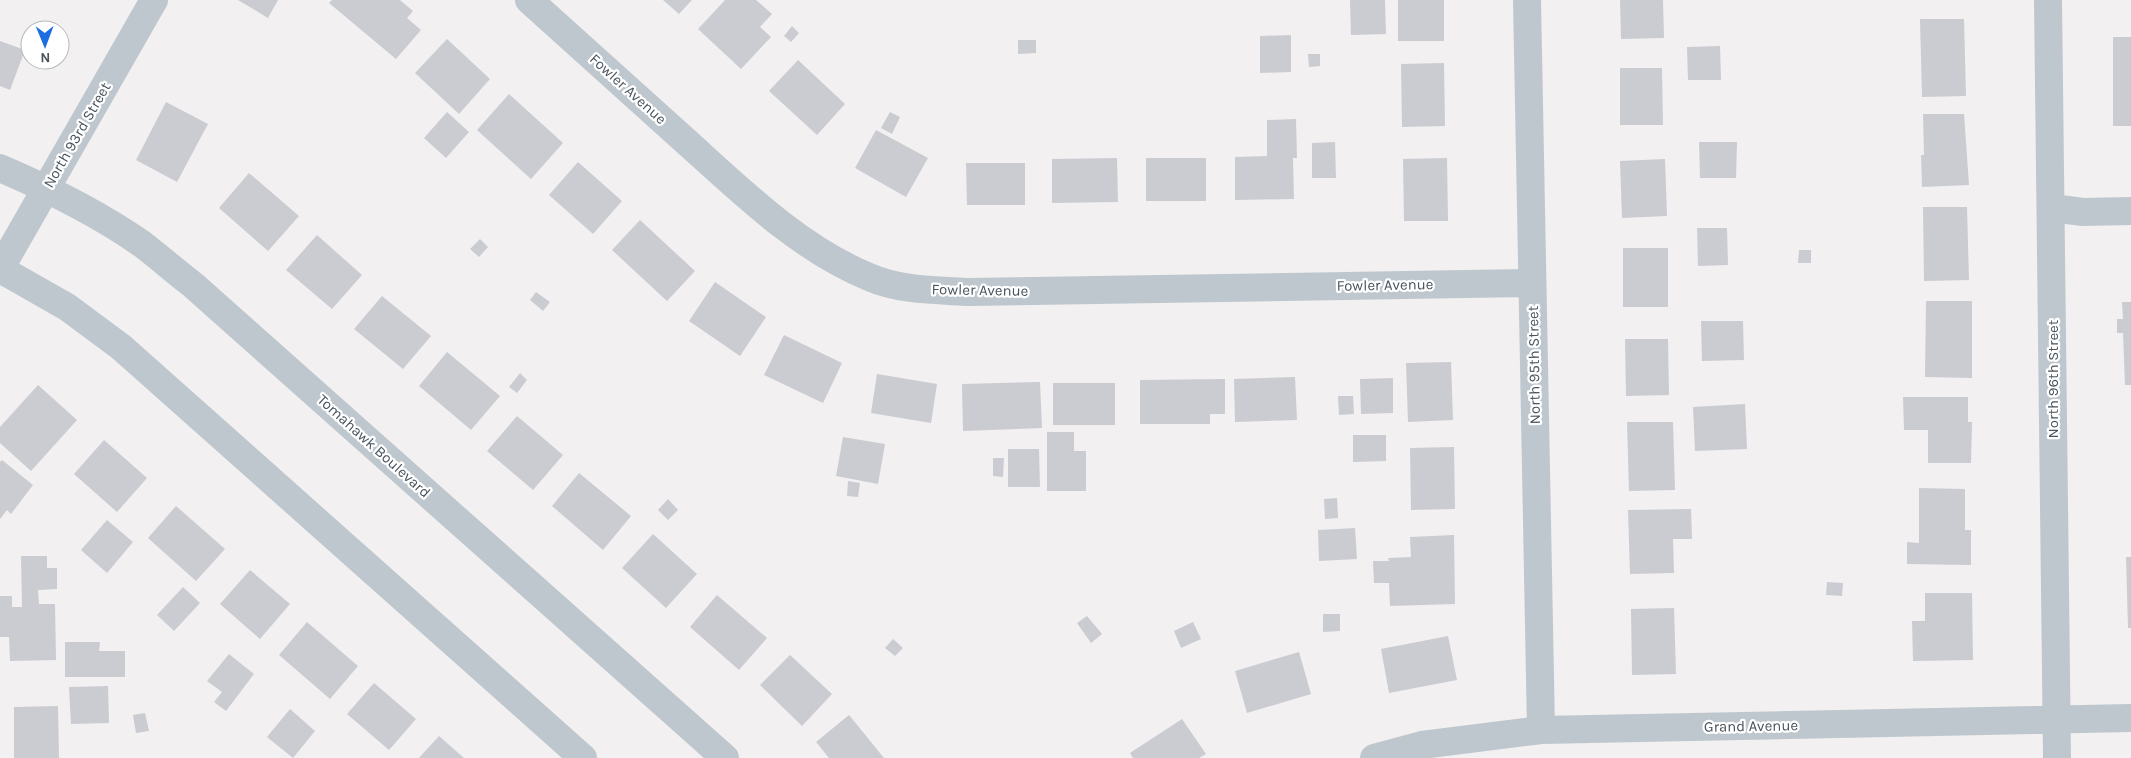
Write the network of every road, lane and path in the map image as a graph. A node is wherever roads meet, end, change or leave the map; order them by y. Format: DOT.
graph roads {
  1 [pos="154,0"];
  2 [pos="529,0"];
  3 [pos="1527,0"];
  4 [pos="2048,0"];
  5 [pos="0,168"];
  6 [pos="46,188"];
  7 [pos="2052,208"];
  8 [pos="2131,211"];
  9 [pos="0,269"];
  10 [pos="1532,282"];
  11 [pos="2131,718"];
  12 [pos="2056,720"];
  13 [pos="1541,730"];
  14 [pos="583,758"];
  15 [pos="725,758"];
  16 [pos="1374,758"];
  17 [pos="2057,758"];
  1 -- 6 [label="street, North 93rd Street"];
  2 -- 10 [label="street, Fowler Avenue"];
  3 -- 10 [label="street, North 95th Street"];
  4 -- 7 [label="street, North 96th Street"];
  5 -- 6 [label="street, Tomahawk Boulevard"];
  6 -- 9 [label="street, North 93rd Street"];
  6 -- 15 [label="street, Tomahawk Boulevard"];
  7 -- 8 [label="street"];
  7 -- 12 [label="street, North 96th Street"];
  9 -- 14 [label="street"];
  10 -- 13 [label="street, North 95th Street"];
  11 -- 12 [label="street, Grand Avenue"];
  12 -- 13 [label="street, Grand Avenue"];
  12 -- 17 [label="street, North 96th Street"];
  13 -- 16 [label="street, Grand Avenue"];
}
